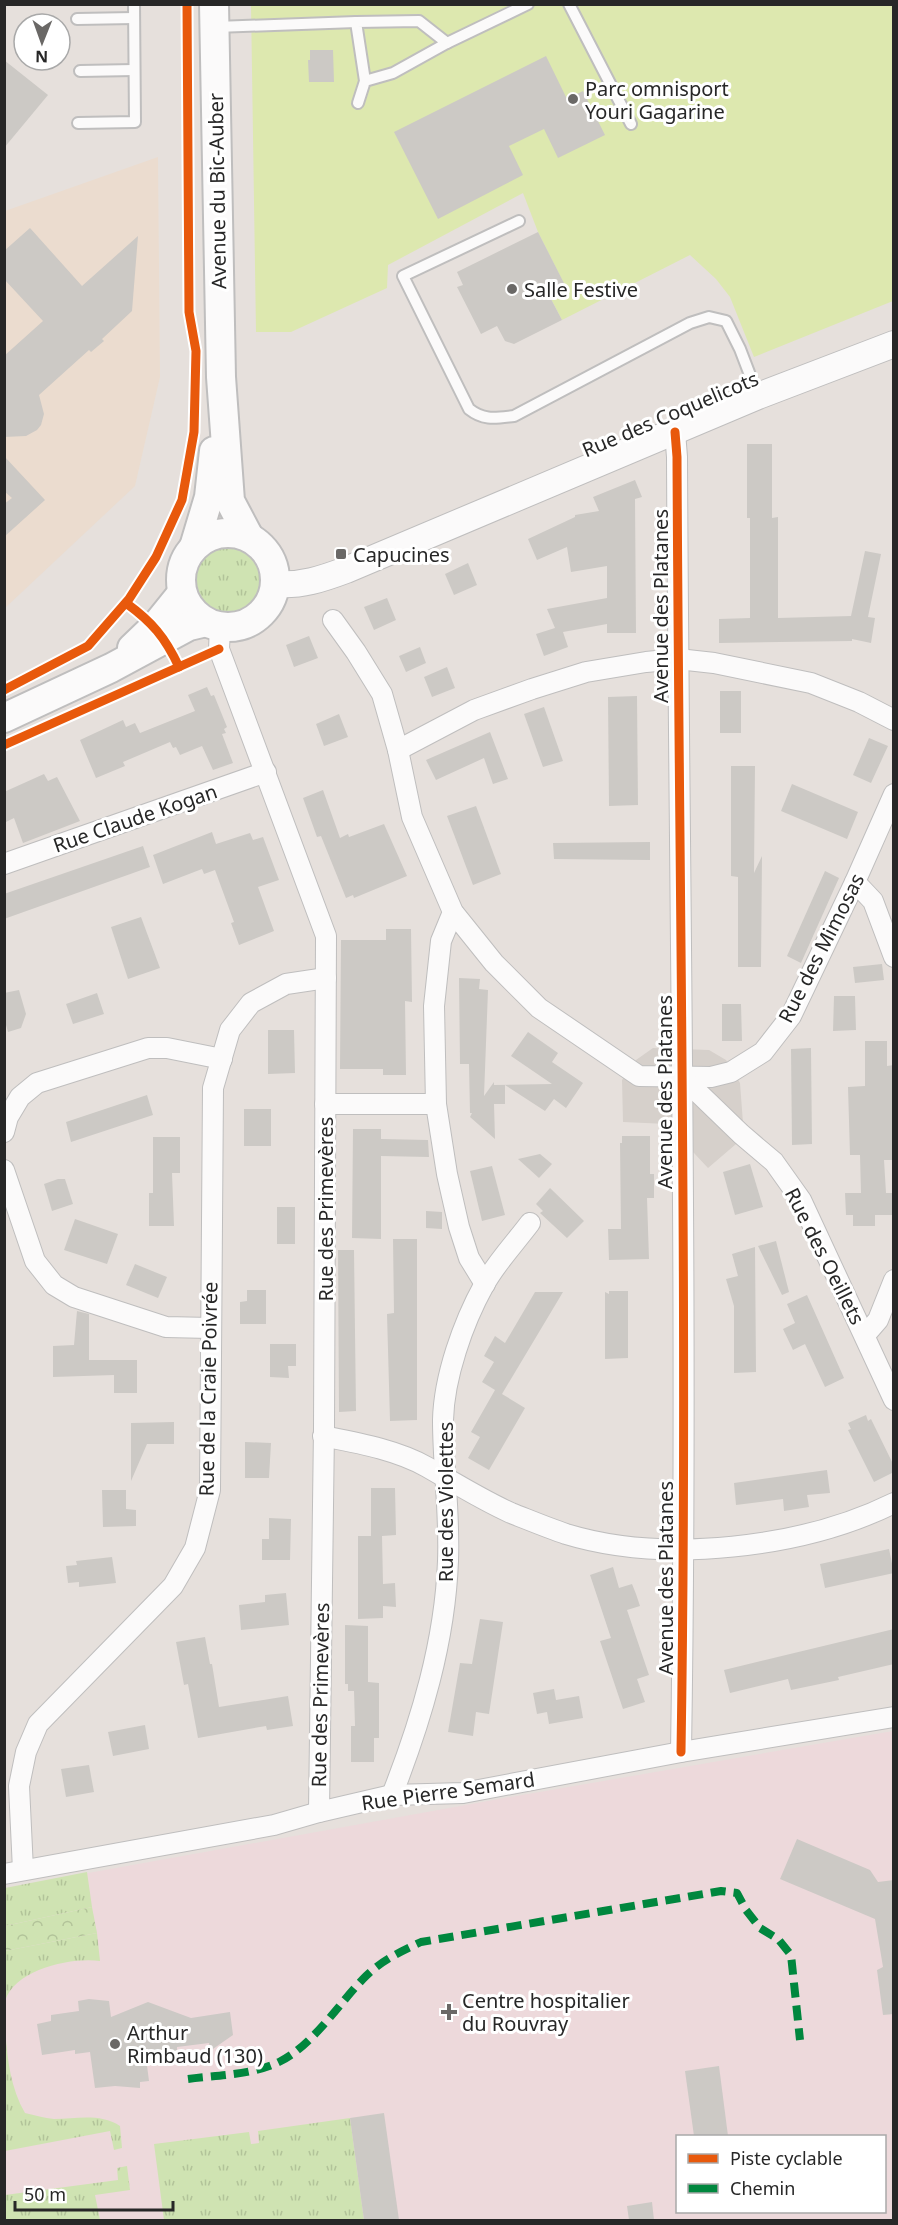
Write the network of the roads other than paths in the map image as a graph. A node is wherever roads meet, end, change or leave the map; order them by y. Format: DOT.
graph roads {
  1 [pos="134,4"];
  2 [pos="528,4"];
  3 [pos="569,4"];
  4 [pos="214,16"];
  5 [pos="134,18"];
  6 [pos="77,19"];
  7 [pos="356,22"];
  8 [pos="447,43"];
  9 [pos="134,70"];
  10 [pos="80,71"];
  11 [pos="365,81"];
  12 [pos="358,103"];
  13 [pos="78,123"];
  14 [pos="631,124"];
  15 [pos="519,221"];
  16 [pos="894,344"];
  17 [pos="221,377"];
  18 [pos="758,396"];
  19 [pos="675,432"];
  20 [pos="249,537"];
  21 [pos="194,547"];
  22 [pos="276,584"];
  23 [pos="182,593"];
  24 [pos="333,620"];
  25 [pos="213,624"];
  26 [pos="678,659"];
  27 [pos="111,668"];
  28 [pos="4,718"];
  29 [pos="894,720"];
  30 [pos="398,750"];
  31 [pos="266,772"];
  32 [pos="894,794"];
  33 [pos="4,864"];
  34 [pos="855,882"];
  35 [pos="453,912"];
  36 [pos="894,957"];
  37 [pos="326,978"];
  38 [pos="222,1059"];
  39 [pos="682,1078"];
  40 [pos="325,1104"];
  41 [pos="436,1104"];
  42 [pos="4,1132"];
  43 [pos="4,1170"];
  44 [pos="530,1223"];
  45 [pos="894,1280"];
  46 [pos="485,1284"];
  47 [pos="210,1328"];
  48 [pos="865,1335"];
  49 [pos="894,1400"];
  50 [pos="324,1437"];
  51 [pos="446,1479"];
  52 [pos="894,1503"];
  53 [pos="684,1549"];
  54 [pos="894,1717"];
  55 [pos="681,1752"];
  56 [pos="392,1795"];
  57 [pos="319,1812"];
  58 [pos="14,1872"];
  1 -- 5 [label="lane"];
  2 -- 8 [label="lane"];
  3 -- 14 [label="lane"];
  4 -- 7 [label="lane"];
  4 -- 17 [label="main road, Avenue du Bic-Auber"];
  5 -- 6 [label="lane"];
  5 -- 9 [label="lane"];
  7 -- 8 [label="lane"];
  7 -- 11 [label="lane"];
  8 -- 11 [label="lane"];
  9 -- 10 [label="lane"];
  9 -- 13 [label="lane"];
  11 -- 12 [label="lane"];
  15 -- 18 [label="lane"];
  16 -- 18 [label="street, Rue des Coquelicots"];
  17 -- 20 [label="main road, Avenue du Bic-Auber"];
  17 -- 21 [label="main road, Avenue du Bic-Auber"];
  18 -- 19 [label="street, Rue des Coquelicots"];
  19 -- 22 [label="street, Rue des Coquelicots"];
  19 -- 26 [label="street, Avenue des Platanes"];
  20 -- 21 [label="main road"];
  20 -- 22 [label="main road"];
  21 -- 23 [label="main road"];
  22 -- 25 [label="main road"];
  23 -- 25 [label="main road"];
  23 -- 27 [label="main road"];
  24 -- 30 [label="street, Rue des Mimosas"];
  25 -- 27 [label="main road"];
  25 -- 31 [label="street, Rue des Primevères"];
  26 -- 29 [label="street"];
  26 -- 30 [label="street"];
  26 -- 39 [label="street, Avenue des Platanes"];
  27 -- 28 [label="main road"];
  30 -- 35 [label="street, Rue des Mimosas"];
  31 -- 33 [label="street, Rue Claude Kogan"];
  31 -- 37 [label="street, Rue des Primevères"];
  32 -- 34 [label="street, Rue des Mimosas"];
  34 -- 36 [label="street"];
  34 -- 39 [label="street, Rue des Mimosas"];
  35 -- 39 [label="street, Rue des Mimosas"];
  35 -- 41 [label="street"];
  37 -- 38 [label="street, Rue de la Craie Poivrée"];
  37 -- 40 [label="street, Rue des Primevères"];
  38 -- 42 [label="street"];
  38 -- 47 [label="street, Rue de la Craie Poivrée"];
  39 -- 48 [label="street, Rue des Oeillets"];
  39 -- 53 [label="street, Avenue des Platanes"];
  40 -- 41 [label="street"];
  40 -- 50 [label="street, Rue des Primevères"];
  41 -- 46 [label="street"];
  43 -- 47 [label="street"];
  44 -- 46 [label="street, Rue des Violettes"];
  45 -- 48 [label="street"];
  46 -- 51 [label="street, Rue des Violettes"];
  47 -- 58 [label="street, Rue de la Craie Poivrée"];
  48 -- 49 [label="street, Rue des Oeillets"];
  50 -- 51 [label="street"];
  50 -- 57 [label="street, Rue des Primevères"];
  51 -- 53 [label="street"];
  51 -- 56 [label="street, Rue des Violettes"];
  52 -- 53 [label="street"];
  53 -- 55 [label="street, Avenue des Platanes"];
  54 -- 55 [label="street, Rue Pierre Semard"];
  55 -- 56 [label="street, Rue Pierre Semard"];
  56 -- 57 [label="street, Rue Pierre Semard"];
  57 -- 58 [label="street, Rue Pierre Semard"];
}
